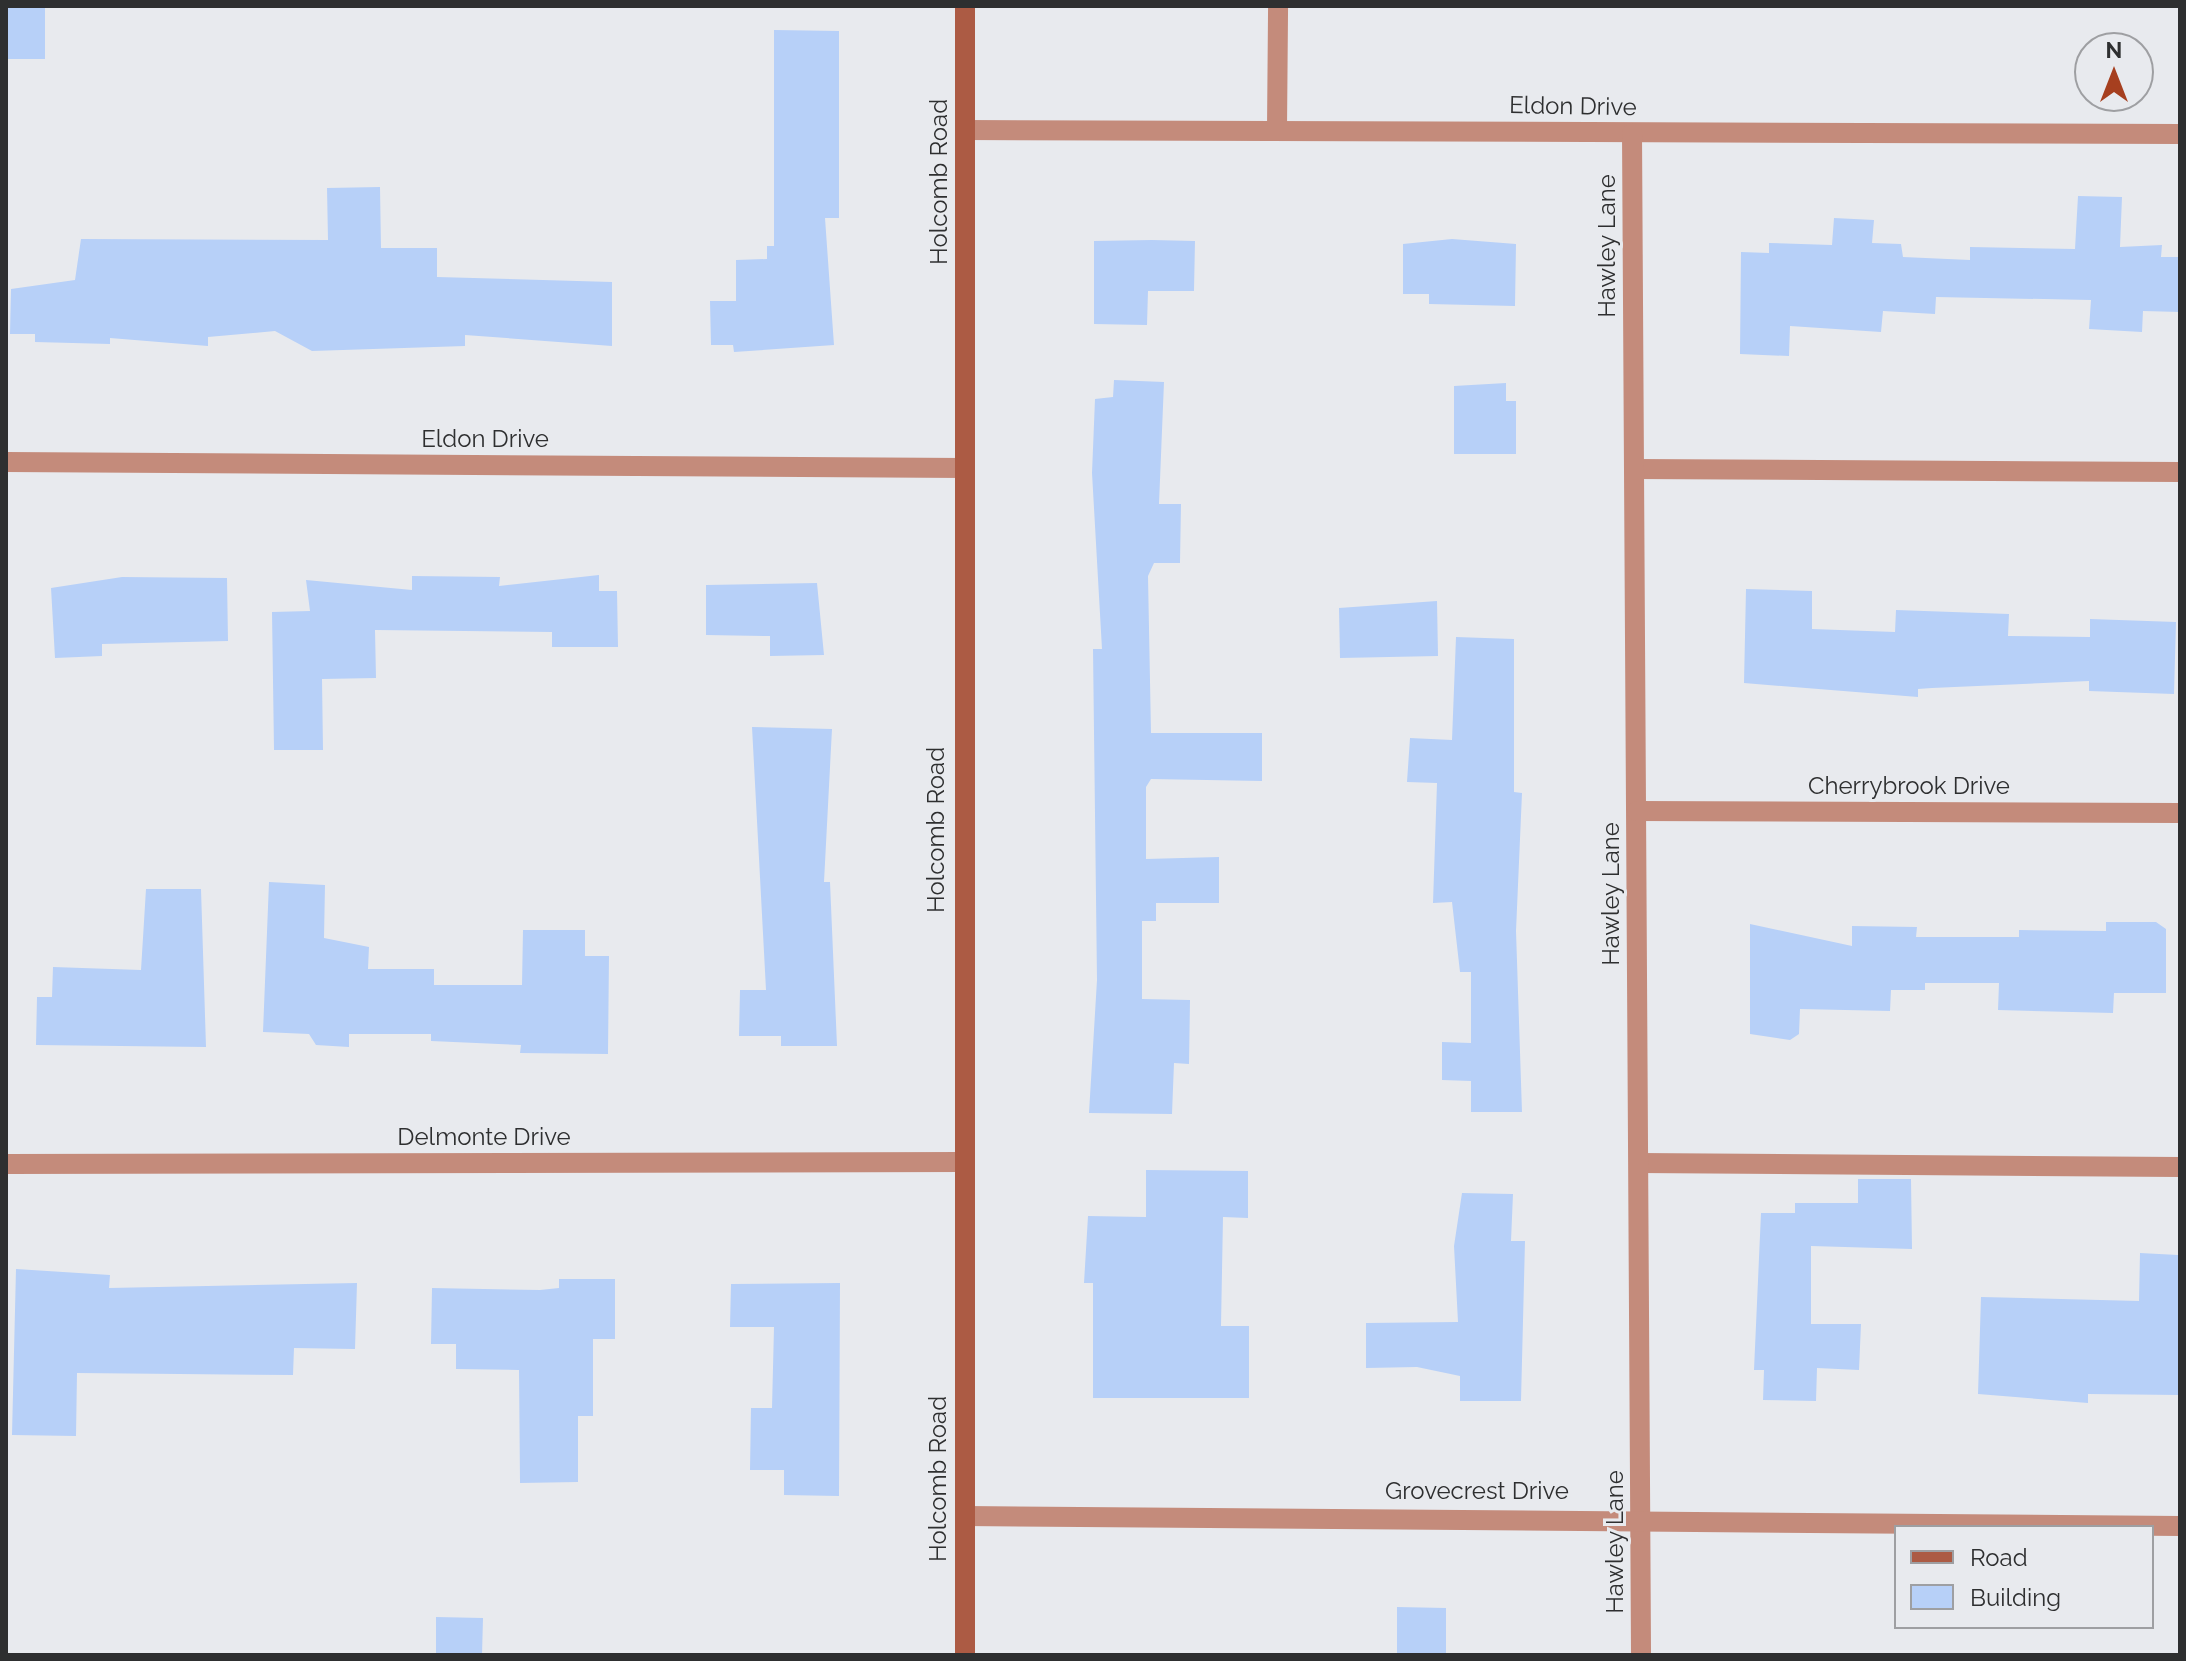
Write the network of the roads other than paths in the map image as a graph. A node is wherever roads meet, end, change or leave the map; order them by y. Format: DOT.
graph roads {
  1 [pos="965,6"];
  2 [pos="1278,6"];
  3 [pos="1277,129"];
  4 [pos="965,130"];
  5 [pos="1632,133"];
  6 [pos="2180,134"];
  7 [pos="6,462"];
  8 [pos="964,468"];
  9 [pos="1635,469"];
  10 [pos="2180,472"];
  11 [pos="1637,811"];
  12 [pos="2180,813"];
  13 [pos="962,1162"];
  14 [pos="1639,1163"];
  15 [pos="6,1164"];
  16 [pos="2180,1167"];
  17 [pos="965,1516"];
  18 [pos="1641,1517"];
  19 [pos="2120,1525"];
  20 [pos="2154,1526"];
  21 [pos="2180,1526"];
  22 [pos="965,1655"];
  23 [pos="1641,1655"];
  1 -- 4 [label="street, Holcomb Road"];
  2 -- 3 [label="street"];
  3 -- 4 [label="street, Eldon Drive"];
  3 -- 5 [label="street, Eldon Drive"];
  4 -- 8 [label="street, Holcomb Road"];
  5 -- 6 [label="street, Eldon Drive"];
  5 -- 9 [label="street, Hawley Lane"];
  7 -- 8 [label="street, Eldon Drive"];
  8 -- 13 [label="street, Holcomb Road"];
  9 -- 10 [label="street"];
  9 -- 11 [label="street, Hawley Lane"];
  11 -- 12 [label="street, Cherrybrook Drive"];
  11 -- 14 [label="street, Hawley Lane"];
  13 -- 15 [label="street, Delmonte Drive"];
  13 -- 17 [label="street, Holcomb Road"];
  14 -- 16 [label="street"];
  14 -- 18 [label="street, Hawley Lane"];
  17 -- 18 [label="street, Grovecrest Drive"];
  17 -- 22 [label="street, Holcomb Road"];
  18 -- 19 [label="street, Grovecrest Drive"];
  18 -- 23 [label="street, Hawley Lane"];
  20 -- 21 [label="street, Grovecrest Drive"];
}
